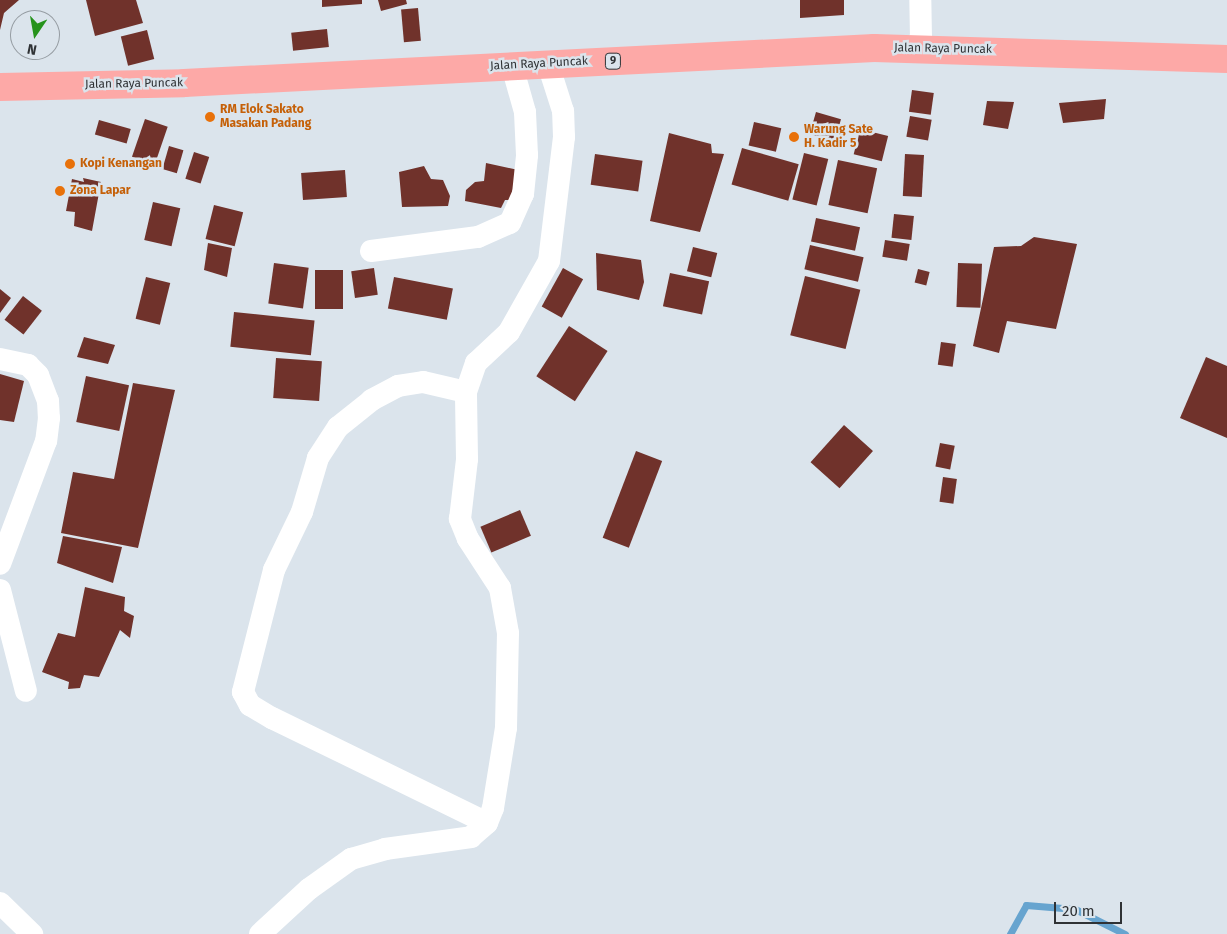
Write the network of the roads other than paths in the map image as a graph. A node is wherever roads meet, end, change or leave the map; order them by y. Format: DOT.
graph roads {
  1 [pos="920,0"];
  2 [pos="912,48"];
  3 [pos="1227,59"];
  4 [pos="548,64"];
  5 [pos="512,66"];
  6 [pos="0,87"];
  7 [pos="372,252"];
  8 [pos="0,359"];
  9 [pos="466,392"];
  10 [pos="0,564"];
  11 [pos="0,590"];
  12 [pos="26,691"];
  13 [pos="487,823"];
  14 [pos="0,903"];
  15 [pos="32,934"];
  16 [pos="260,934"];
  1 -- 2 [label="street"];
  2 -- 3 [label="highway, Jalan Raya Puncak / 9"];
  2 -- 4 [label="highway, Jalan Raya Puncak / 9"];
  4 -- 5 [label="highway, Jalan Raya Puncak / 9"];
  4 -- 9 [label="street"];
  5 -- 6 [label="highway, Jalan Raya Puncak / 9"];
  5 -- 7 [label="street"];
  8 -- 10 [label="street"];
  9 -- 13 [label="street"];
  9 -- 13 [label="street"];
  11 -- 12 [label="street"];
  13 -- 16 [label="street"];
  14 -- 15 [label="street"];
}
